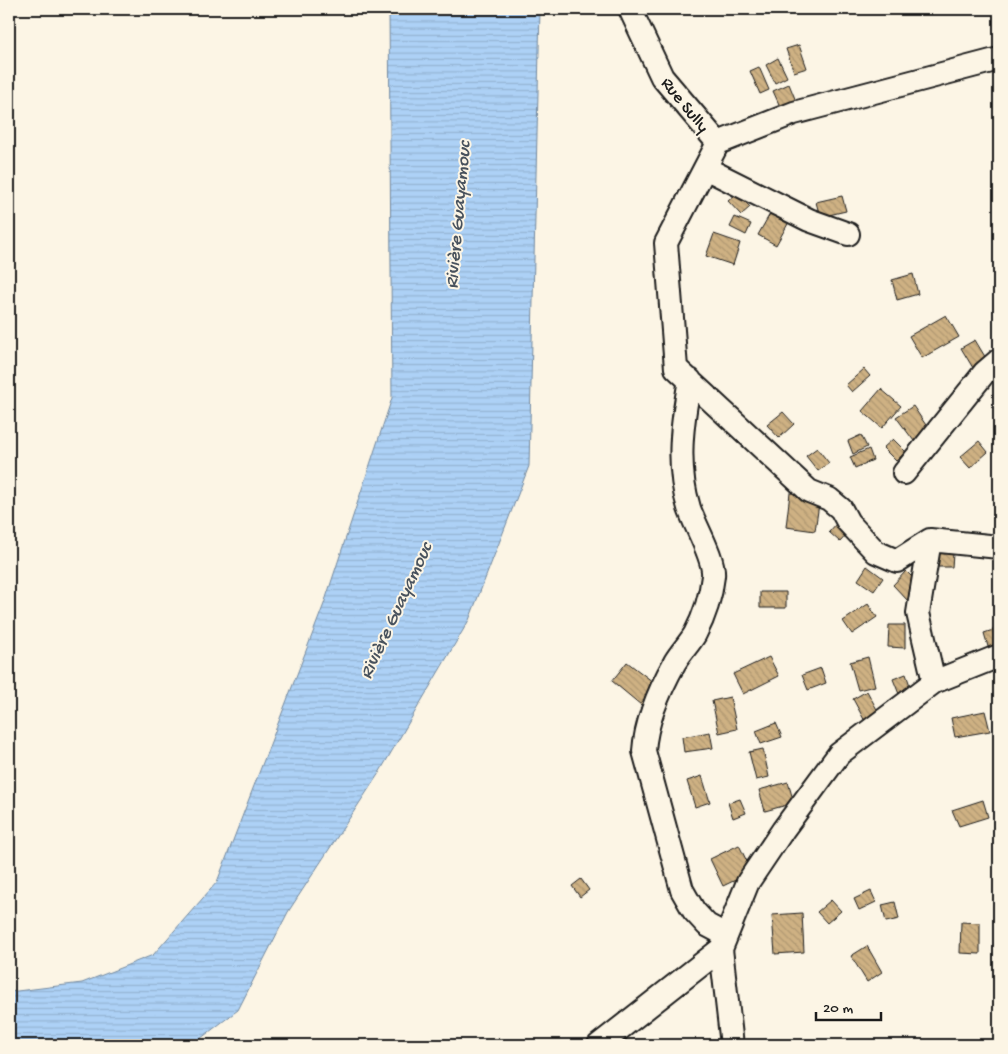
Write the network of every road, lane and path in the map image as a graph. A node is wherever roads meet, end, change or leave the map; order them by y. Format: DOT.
graph roads {
  1 [pos="630,9"];
  2 [pos="999,59"];
  3 [pos="718,143"];
  4 [pos="705,168"];
  5 [pos="848,234"];
  6 [pos="999,360"];
  7 [pos="690,380"];
  8 [pos="904,473"];
  9 [pos="930,540"];
  10 [pos="999,547"];
  11 [pos="999,656"];
  12 [pos="934,682"];
  13 [pos="723,942"];
  14 [pos="599,1045"];
  15 [pos="732,1045"];
  1 -- 3 [label="street, Rue Sully"];
  2 -- 3 [label="street"];
  3 -- 4 [label="street"];
  4 -- 5 [label="street"];
  4 -- 7 [label="street"];
  6 -- 8 [label="street"];
  7 -- 9 [label="street"];
  7 -- 13 [label="street"];
  9 -- 10 [label="street"];
  9 -- 12 [label="street"];
  11 -- 12 [label="street"];
  12 -- 13 [label="street"];
  13 -- 14 [label="street"];
  13 -- 15 [label="street"];
}
